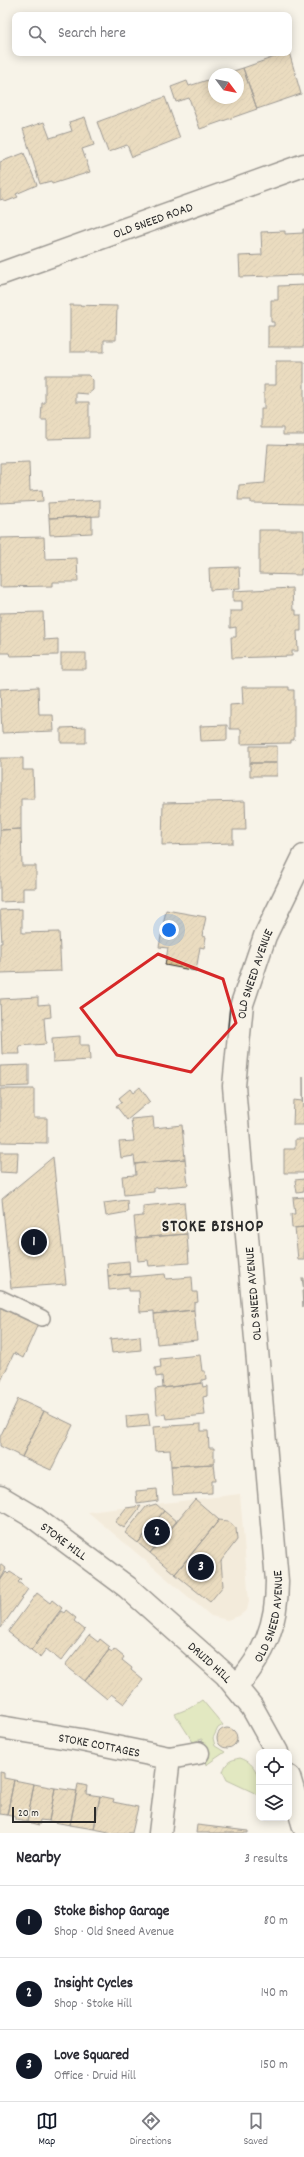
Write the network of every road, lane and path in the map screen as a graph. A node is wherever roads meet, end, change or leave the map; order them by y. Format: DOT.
graph roads {
  1 [pos="304,165"];
  2 [pos="0,274"];
  3 [pos="304,856"];
  4 [pos="0,1298"];
  5 [pos="42,1318"];
  6 [pos="0,1497"];
  7 [pos="127,1586"];
  8 [pos="236,1687"];
  9 [pos="0,1727"];
  10 [pos="275,1749"];
  11 [pos="198,1753"];
  12 [pos="169,1758"];
  13 [pos="291,1785"];
  14 [pos="304,1827"];
  15 [pos="160,1833"];
  1 -- 2 [label="street, OLD SNEED ROAD"];
  3 -- 8 [label="street, OLD SNEED AVENUE"];
  4 -- 5 [label="lane"];
  6 -- 7 [label="street, STOKE HILL"];
  7 -- 8 [label="street, DRUID HILL"];
  8 -- 10 [label="street, DRUID HILL"];
  9 -- 12 [label="street, STOKE COTTAGES"];
  11 -- 12 [label="street, STOKE COTTAGES"];
  12 -- 15 [label="street"];
  13 -- 14 [label="street"];
}
